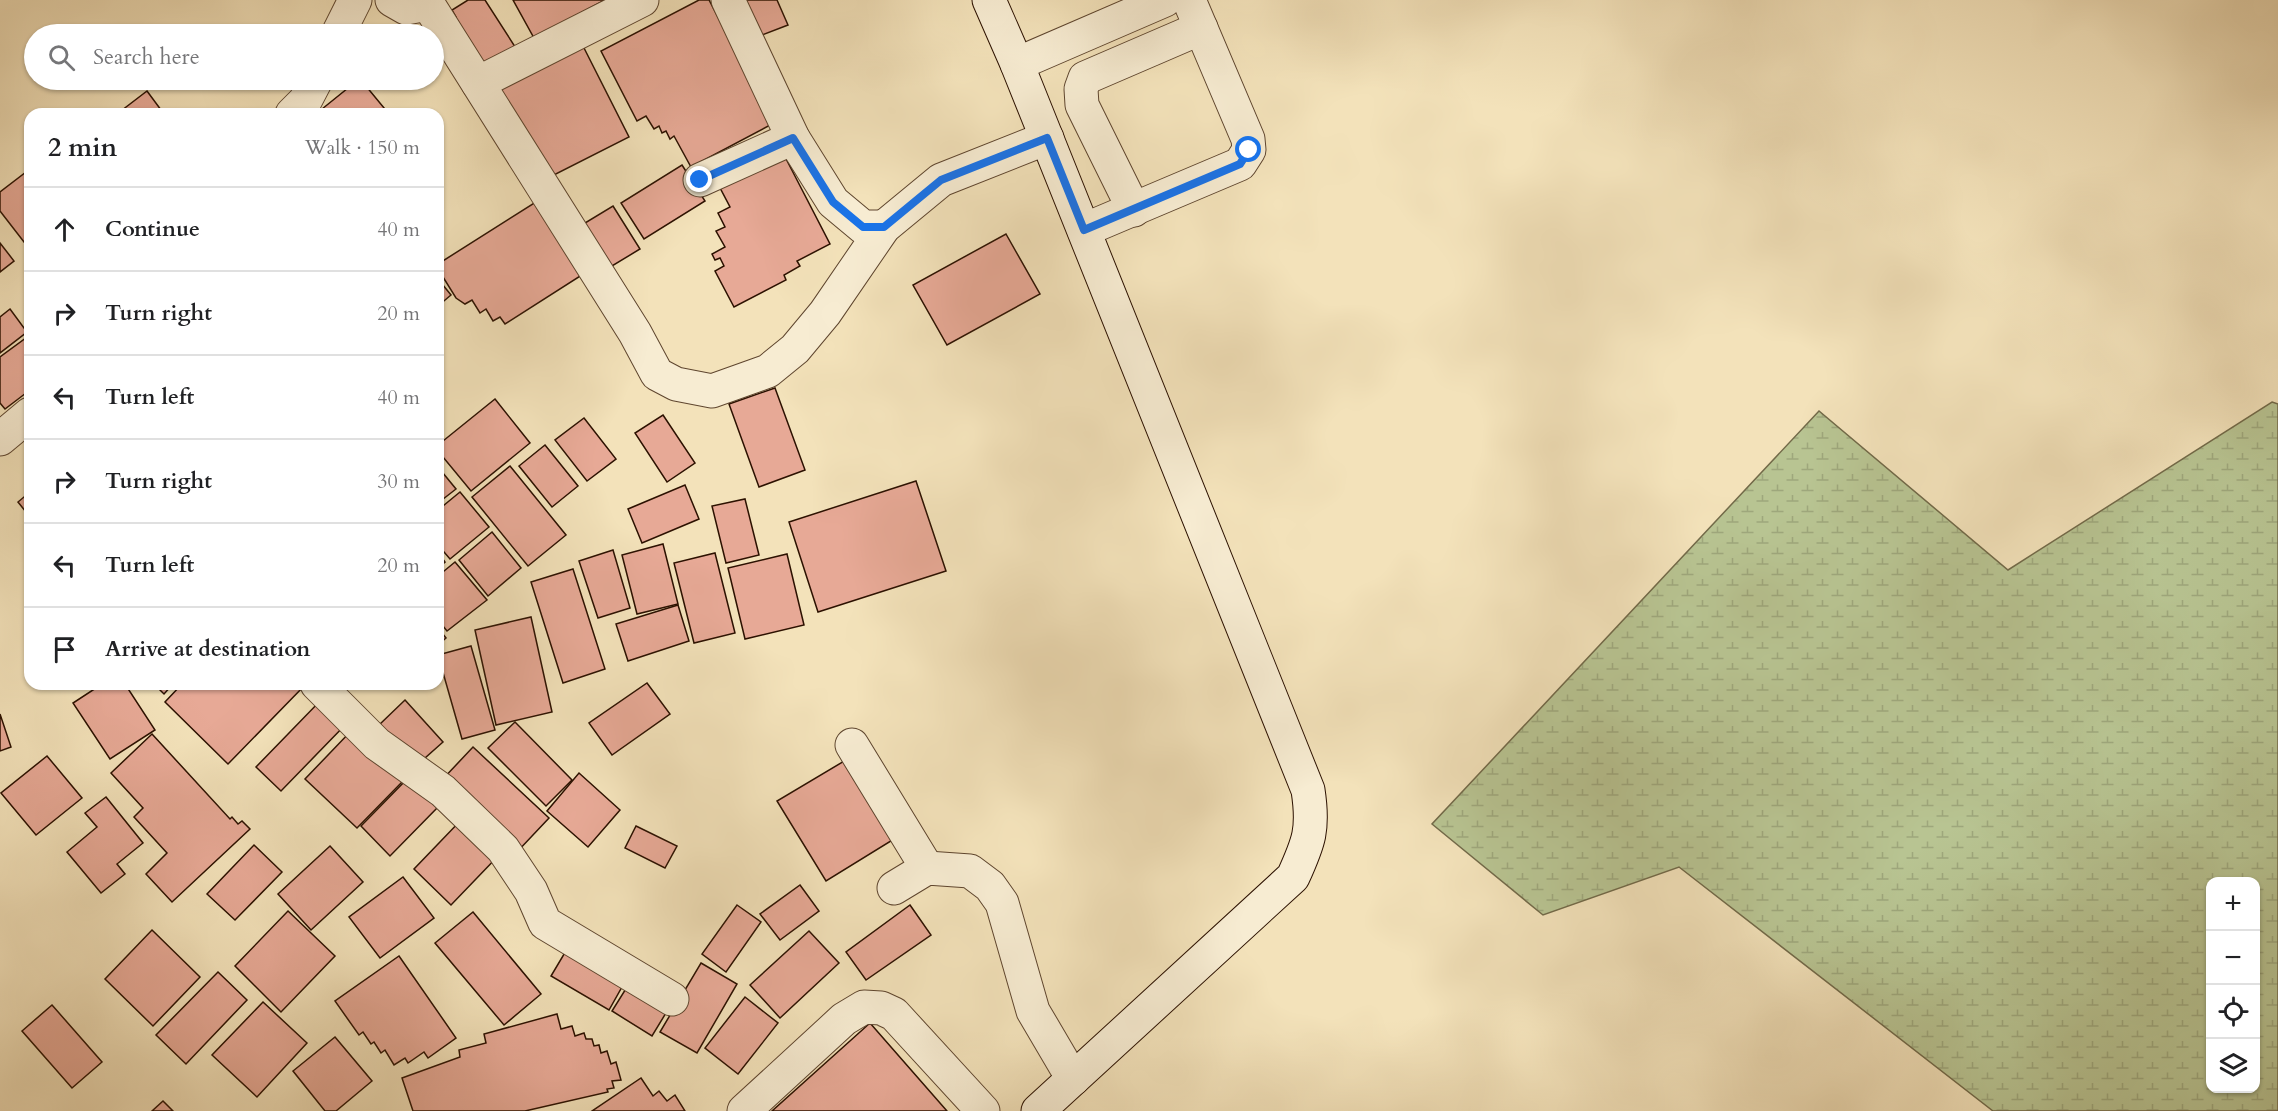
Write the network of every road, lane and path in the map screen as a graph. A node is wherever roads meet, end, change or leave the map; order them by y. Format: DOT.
graph roads {
  1 [pos="355,0"];
  2 [pos="392,0"];
  3 [pos="642,0"];
  4 [pos="728,0"];
  5 [pos="989,0"];
  6 [pos="1165,0"];
  7 [pos="1195,14"];
  8 [pos="343,24"];
  9 [pos="441,24"];
  10 [pos="444,29"];
  11 [pos="1017,64"];
  12 [pos="478,83"];
  13 [pos="311,90"];
  14 [pos="298,108"];
  15 [pos="793,138"];
  16 [pos="1047,138"];
  17 [pos="700,180"];
  18 [pos="1134,210"];
  19 [pos="884,227"];
  20 [pos="1084,230"];
  21 [pos="24,419"];
  22 [pos="0,439"];
  23 [pos="323,690"];
  24 [pos="852,745"];
  25 [pos="927,868"];
  26 [pos="894,888"];
  27 [pos="672,999"];
  28 [pos="1073,1079"];
  29 [pos="744,1111"];
  30 [pos="983,1111"];
  31 [pos="1038,1111"];
  1 -- 8 [label="street"];
  2 -- 9 [label="street"];
  3 -- 12 [label="street"];
  4 -- 15 [label="street"];
  5 -- 11 [label="street"];
  6 -- 11 [label="street"];
  7 -- 18 [label="street"];
  7 -- 18 [label="street"];
  10 -- 12 [label="street"];
  11 -- 16 [label="street"];
  12 -- 19 [label="street"];
  13 -- 14 [label="street"];
  15 -- 17 [label="street"];
  15 -- 19 [label="street"];
  16 -- 19 [label="street"];
  16 -- 20 [label="street"];
  18 -- 20 [label="street"];
  20 -- 28 [label="street"];
  21 -- 22 [label="street"];
  23 -- 27 [label="street"];
  24 -- 25 [label="street"];
  25 -- 26 [label="street"];
  25 -- 28 [label="street"];
  28 -- 31 [label="street"];
  29 -- 30 [label="street"];
}
